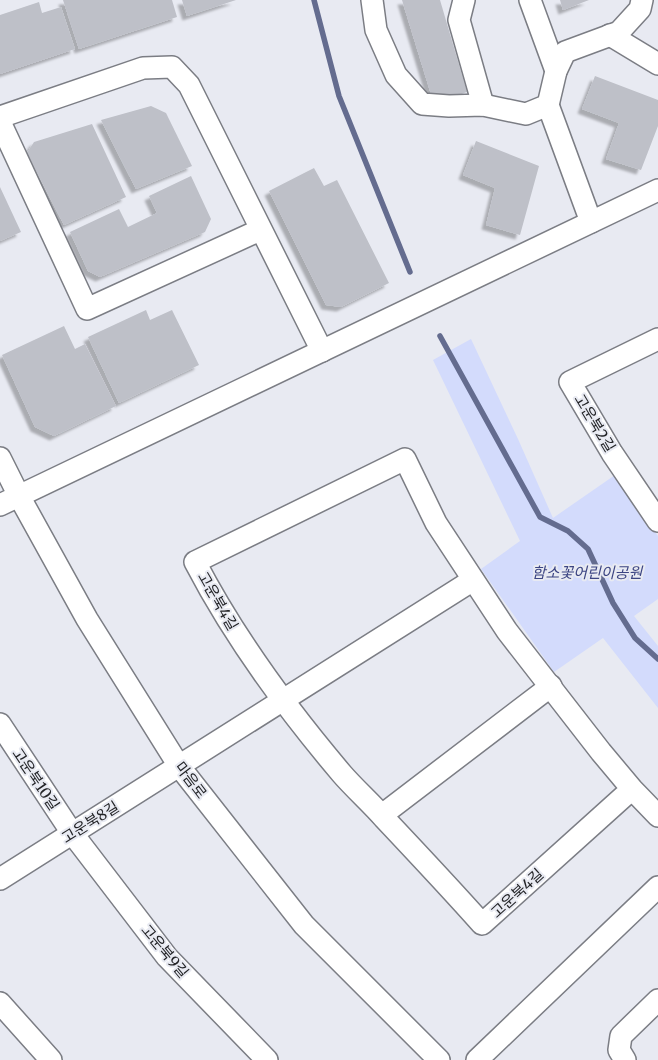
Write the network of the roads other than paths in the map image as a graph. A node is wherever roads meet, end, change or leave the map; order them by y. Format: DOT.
graph roads {
  1 [pos="372,0"];
  2 [pos="452,0"];
  3 [pos="530,0"];
  4 [pos="642,0"];
  5 [pos="462,10"];
  6 [pos="610,35"];
  7 [pos="658,64"];
  8 [pos="556,71"];
  9 [pos="483,105"];
  10 [pos="548,105"];
  11 [pos="0,117"];
  12 [pos="0,122"];
  13 [pos="658,190"];
  14 [pos="591,222"];
  15 [pos="260,230"];
  16 [pos="658,339"];
  17 [pos="322,351"];
  18 [pos="0,458"];
  19 [pos="19,496"];
  20 [pos="0,505"];
  21 [pos="658,521"];
  22 [pos="473,580"];
  23 [pos="551,686"];
  24 [pos="282,700"];
  25 [pos="0,724"];
  26 [pos="180,766"];
  27 [pos="632,789"];
  28 [pos="382,815"];
  29 [pos="658,816"];
  30 [pos="72,833"];
  31 [pos="0,879"];
  32 [pos="658,887"];
  33 [pos="658,1000"];
  34 [pos="0,1003"];
  35 [pos="51,1060"];
  36 [pos="267,1060"];
  37 [pos="439,1060"];
  38 [pos="476,1060"];
  39 [pos="625,1060"];
  1 -- 9 [label="street"];
  2 -- 5 [label="street"];
  3 -- 8 [label="street"];
  4 -- 6 [label="street"];
  5 -- 9 [label="street"];
  6 -- 7 [label="street"];
  6 -- 8 [label="street"];
  8 -- 10 [label="street"];
  9 -- 10 [label="street"];
  10 -- 14 [label="street"];
  11 -- 15 [label="street"];
  12 -- 15 [label="street"];
  13 -- 14 [label="street"];
  14 -- 17 [label="street"];
  15 -- 17 [label="street"];
  16 -- 21 [label="street, 고운북2길"];
  17 -- 19 [label="street"];
  18 -- 19 [label="street, 마음로"];
  19 -- 20 [label="street"];
  19 -- 26 [label="street, 마음로"];
  22 -- 23 [label="street, 고운북4길"];
  22 -- 24 [label="street, 고운북8길"];
  22 -- 24 [label="street, 고운북4길"];
  23 -- 27 [label="street, 고운북4길"];
  23 -- 28 [label="street"];
  24 -- 26 [label="street, 고운북8길"];
  24 -- 28 [label="street, 고운북4길"];
  25 -- 30 [label="street, 고운북10길"];
  26 -- 30 [label="street, 고운북8길"];
  26 -- 37 [label="street, 마음로"];
  27 -- 28 [label="street, 고운북4길"];
  27 -- 29 [label="street, 고운북4길"];
  30 -- 31 [label="street, 고운북8길"];
  30 -- 36 [label="street, 고운북9길"];
  32 -- 38 [label="street"];
  33 -- 39 [label="street"];
  34 -- 35 [label="street"];
}
